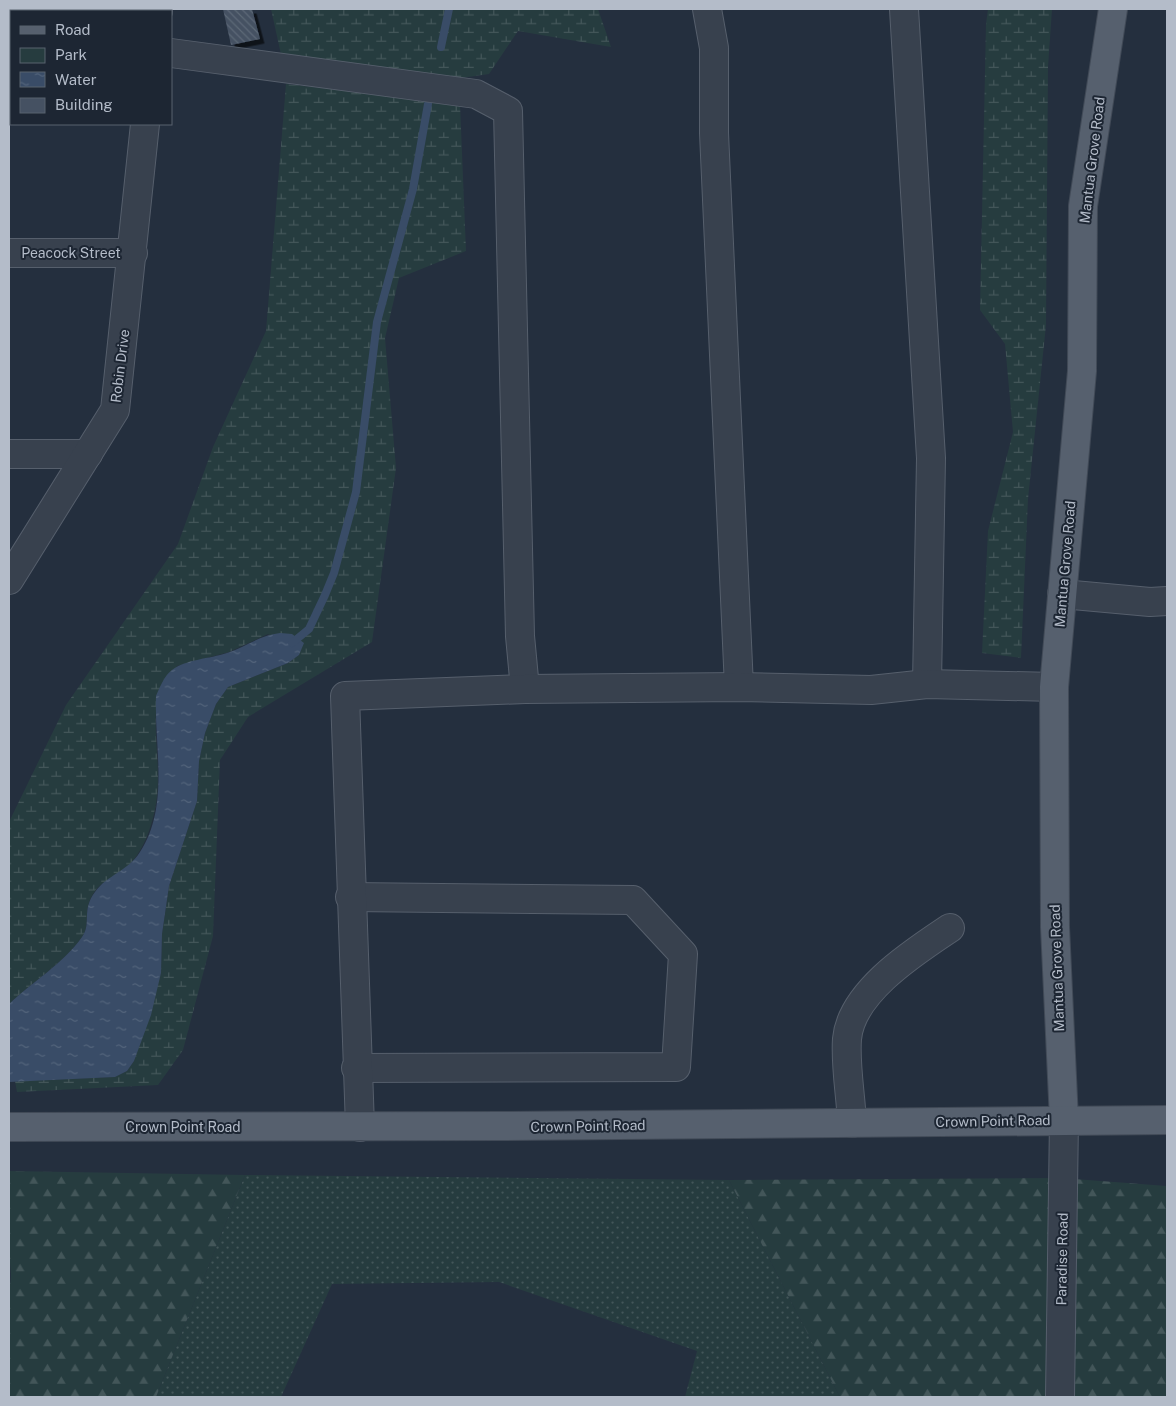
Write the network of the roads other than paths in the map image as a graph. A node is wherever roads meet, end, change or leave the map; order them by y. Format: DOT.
graph roads {
  1 [pos="707,9"];
  2 [pos="904,9"];
  3 [pos="1112,9"];
  4 [pos="172,53"];
  5 [pos="145,125"];
  6 [pos="133,253"];
  7 [pos="9,254"];
  8 [pos="9,454"];
  9 [pos="88,454"];
  10 [pos="9,580"];
  11 [pos="1062,594"];
  12 [pos="1167,601"];
  13 [pos="926,684"];
  14 [pos="738,687"];
  15 [pos="1054,687"];
  16 [pos="525,689"];
  17 [pos="350,897"];
  18 [pos="950,928"];
  19 [pos="356,1068"];
  20 [pos="1064,1120"];
  21 [pos="1167,1120"];
  22 [pos="852,1123"];
  23 [pos="9,1127"];
  24 [pos="360,1127"];
  25 [pos="1060,1397"];
  1 -- 14 [label="street"];
  2 -- 13 [label="street"];
  3 -- 11 [label="main road, Mantua Grove Road"];
  4 -- 16 [label="street"];
  5 -- 6 [label="street, Robin Drive"];
  6 -- 7 [label="street, Peacock Street"];
  6 -- 9 [label="street, Robin Drive"];
  8 -- 9 [label="street"];
  9 -- 10 [label="street, Robin Drive"];
  11 -- 12 [label="street"];
  11 -- 15 [label="main road, Mantua Grove Road"];
  13 -- 14 [label="street"];
  13 -- 15 [label="street"];
  14 -- 16 [label="street"];
  15 -- 20 [label="main road, Mantua Grove Road"];
  16 -- 17 [label="street"];
  17 -- 19 [label="street"];
  17 -- 19 [label="street"];
  18 -- 22 [label="street"];
  19 -- 24 [label="street"];
  20 -- 21 [label="main road, Crown Point Road"];
  20 -- 22 [label="main road, Crown Point Road"];
  20 -- 25 [label="street, Paradise Road"];
  22 -- 24 [label="main road, Crown Point Road"];
  23 -- 24 [label="main road, Crown Point Road"];
}
